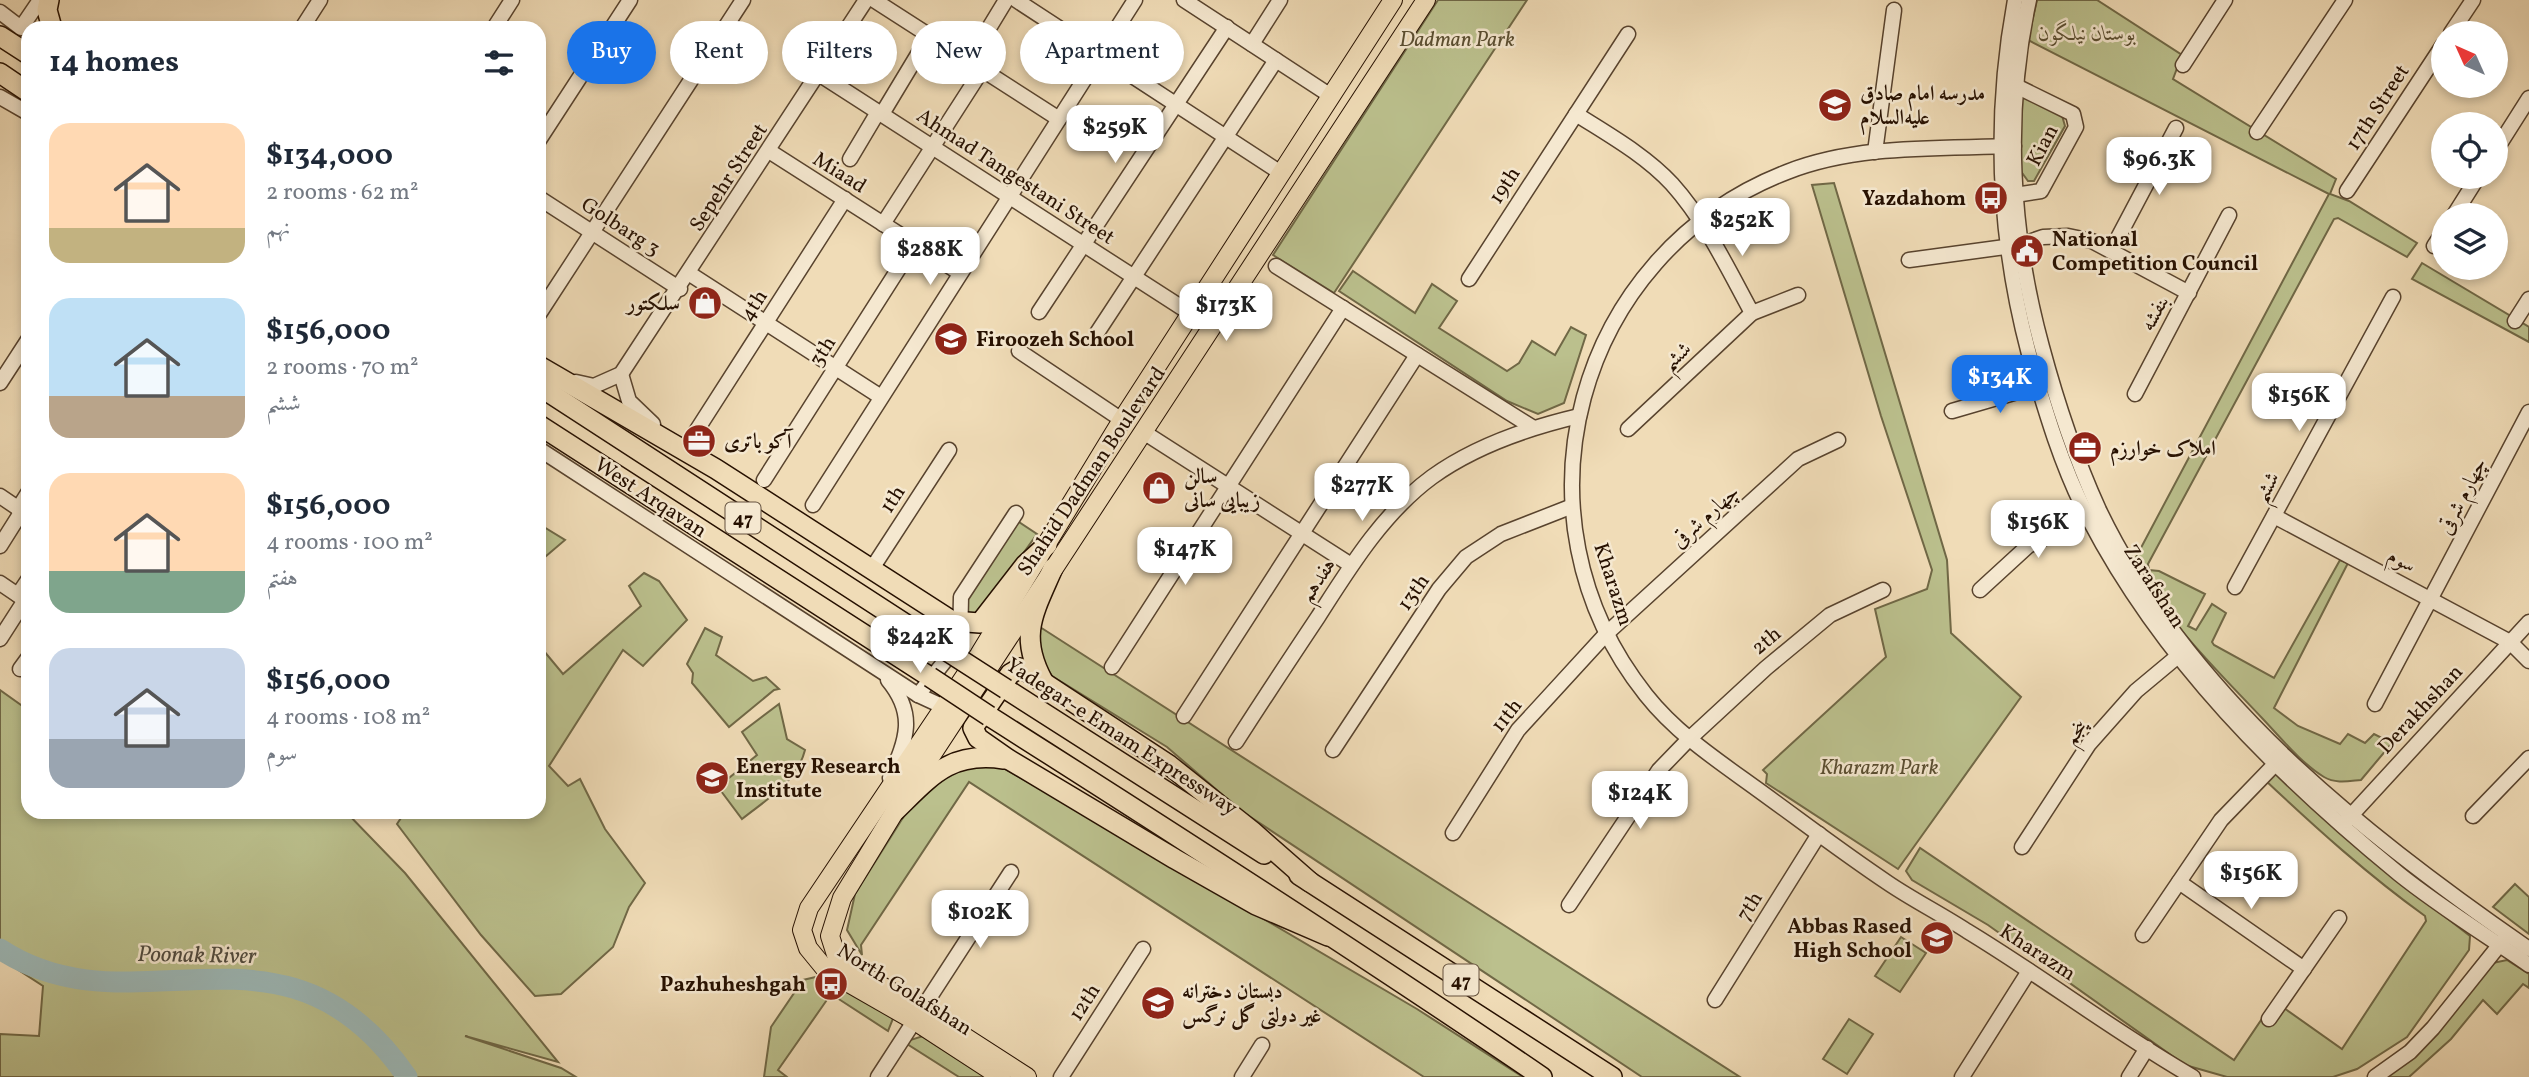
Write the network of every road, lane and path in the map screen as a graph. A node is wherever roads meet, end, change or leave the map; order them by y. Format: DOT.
graph roads {
  1 [pos="40,0"];
  2 [pos="49,0"];
  3 [pos="320,0"];
  4 [pos="512,0"];
  5 [pos="630,0"];
  6 [pos="743,0"];
  7 [pos="866,0"];
  8 [pos="874,0"];
  9 [pos="1006,0"];
  10 [pos="1016,0"];
  11 [pos="1135,0"];
  12 [pos="1184,0"];
  13 [pos="1280,0"];
  14 [pos="1393,0"];
  15 [pos="1426,0"];
  16 [pos="2015,0"];
  17 [pos="2029,0"];
  18 [pos="2225,0"];
  19 [pos="2345,0"];
  20 [pos="2473,0"];
  21 [pos="1894,10"];
  22 [pos="0,12"];
  23 [pos="26,21"];
  24 [pos="50,21"];
  25 [pos="306,21"];
  26 [pos="498,21"];
  27 [pos="853,21"];
  28 [pos="993,21"];
  29 [pos="1048,21"];
  30 [pos="1122,21"];
  31 [pos="2459,21"];
  32 [pos="911,24"];
  33 [pos="1227,27"];
  34 [pos="21,28"];
  35 [pos="1628,34"];
  36 [pos="0,36"];
  37 [pos="1252,44"];
  38 [pos="21,50"];
  39 [pos="1276,60"];
  40 [pos="2431,63"];
  41 [pos="911,64"];
  42 [pos="2183,65"];
  43 [pos="0,74"];
  44 [pos="813,84"];
  45 [pos="835,84"];
  46 [pos="973,84"];
  47 [pos="1004,84"];
  48 [pos="1081,84"];
  49 [pos="1144,84"];
  50 [pos="2016,86"];
  51 [pos="21,88"];
  52 [pos="1331,96"];
  53 [pos="0,97"];
  54 [pos="2529,98"];
  55 [pos="1175,105"];
  56 [pos="21,109"];
  57 [pos="880,113"];
  58 [pos="1576,114"];
  59 [pos="1059,119"];
  60 [pos="2176,128"];
  61 [pos="546,129"];
  62 [pos="2508,131"];
  63 [pos="2257,132"];
  64 [pos="1225,137"];
  65 [pos="2008,146"];
  66 [pos="933,147"];
  67 [pos="769,151"];
  68 [pos="1875,152"];
  69 [pos="850,159"];
  70 [pos="1281,173"];
  71 [pos="2347,191"];
  72 [pos="2015,195"];
  73 [pos="1009,196"];
  74 [pos="845,199"];
  75 [pos="546,202"];
  76 [pos="2229,215"];
  77 [pos="1700,220"];
  78 [pos="883,224"];
  79 [pos="592,232"];
  80 [pos="915,243"];
  81 [pos="1083,244"];
  82 [pos="2013,245"];
  83 [pos="2111,251"];
  84 [pos="1909,260"];
  85 [pos="1276,266"];
  86 [pos="960,272"];
  87 [pos="690,274"];
  88 [pos="1133,277"];
  89 [pos="1469,279"];
  90 [pos="680,289"];
  91 [pos="2189,293"];
  92 [pos="1798,295"];
  93 [pos="2393,297"];
  94 [pos="2529,299"];
  95 [pos="546,303"];
  96 [pos="1343,308"];
  97 [pos="1039,312"];
  98 [pos="1190,313"];
  99 [pos="1752,313"];
  100 [pos="2515,321"];
  101 [pos="766,323"];
  102 [pos="1097,333"];
  103 [pos="21,351"];
  104 [pos="1019,351"];
  105 [pos="1417,355"];
  106 [pos="836,368"];
  107 [pos="621,374"];
  108 [pos="546,375"];
  109 [pos="546,376"];
  110 [pos="546,377"];
  111 [pos="0,383"];
  112 [pos="2038,386"];
  113 [pos="2135,394"];
  114 [pos="881,397"];
  115 [pos="1952,411"];
  116 [pos="2529,412"];
  117 [pos="1578,416"];
  118 [pos="1122,420"];
  119 [pos="1532,427"];
  120 [pos="1628,429"];
  121 [pos="546,430"];
  122 [pos="1145,433"];
  123 [pos="1838,440"];
  124 [pos="689,441"];
  125 [pos="949,450"];
  126 [pos="546,454"];
  127 [pos="764,480"];
  128 [pos="1229,487"];
  129 [pos="0,496"];
  130 [pos="813,505"];
  131 [pos="1570,508"];
  132 [pos="21,511"];
  133 [pos="1016,513"];
  134 [pos="21,515"];
  135 [pos="2274,516"];
  136 [pos="2088,517"];
  137 [pos="1302,534"];
  138 [pos="1047,545"];
  139 [pos="0,546"];
  140 [pos="1351,565"];
  141 [pos="1053,568"];
  142 [pos="871,570"];
  143 [pos="0,583"];
  144 [pos="2235,587"];
  145 [pos="1883,590"];
  146 [pos="1980,590"];
  147 [pos="21,597"];
  148 [pos="2432,599"];
  149 [pos="21,604"];
  150 [pos="2529,622"];
  151 [pos="960,624"];
  152 [pos="1606,634"];
  153 [pos="0,639"];
  154 [pos="2510,642"];
  155 [pos="2178,656"];
  156 [pos="2529,661"];
  157 [pos="1112,667"];
  158 [pos="881,671"];
  159 [pos="1043,681"];
  160 [pos="918,695"];
  161 [pos="2375,704"];
  162 [pos="944,707"];
  163 [pos="1184,716"];
  164 [pos="1688,740"];
  165 [pos="1236,742"];
  166 [pos="1333,750"];
  167 [pos="2529,758"];
  168 [pos="1008,759"];
  169 [pos="2280,759"];
  170 [pos="888,805"];
  171 [pos="2473,816"];
  172 [pos="2347,820"];
  173 [pos="1453,833"];
  174 [pos="1819,834"];
  175 [pos="2022,847"];
  176 [pos="1011,872"];
  177 [pos="1310,882"];
  178 [pos="2179,883"];
  179 [pos="822,887"];
  180 [pos="842,898"];
  181 [pos="1569,905"];
  182 [pos="2339,918"];
  183 [pos="2143,935"];
  184 [pos="1328,936"];
  185 [pos="2503,939"];
  186 [pos="1143,949"];
  187 [pos="2529,949"];
  188 [pos="2529,965"];
  189 [pos="2304,969"];
  190 [pos="2029,971"];
  191 [pos="1715,1000"];
  192 [pos="918,1014"];
  193 [pos="2269,1020"];
  194 [pos="1262,1045"];
  195 [pos="2147,1048"];
  196 [pos="878,1077"];
  197 [pos="1002,1077"];
  198 [pos="1027,1077"];
  199 [pos="1061,1077"];
  200 [pos="1242,1077"];
  201 [pos="1542,1077"];
  202 [pos="1612,1077"];
  203 [pos="1962,1077"];
  204 [pos="2129,1077"];
  205 [pos="2193,1077"];
  206 [pos="2375,1077"];
  1 -- 23 [label="street"];
  2 -- 24 [label="highway"];
  3 -- 25 [label="street"];
  4 -- 26 [label="street"];
  5 -- 61 [label="street"];
  6 -- 79 [label="street"];
  7 -- 27 [label="street, Sepehr Street"];
  8 -- 32 [label="street"];
  9 -- 28 [label="street"];
  10 -- 29 [label="street"];
  11 -- 30 [label="street"];
  12 -- 33 [label="street"];
  13 -- 37 [label="street"];
  14 -- 52 [label="main road, Shahid Dadman Boulevard"];
  15 -- 122 [label="main road, Shahid Dadman Boulevard"];
  16 -- 65 [label="street, Zarafshan"];
  17 -- 50 [label="street, Zarafshan"];
  18 -- 42 [label="street"];
  19 -- 63 [label="street"];
  20 -- 31 [label="street"];
  21 -- 68 [label="street"];
  22 -- 34 [label="street"];
  33 -- 37 [label="street"];
  33 -- 55 [label="street"];
  35 -- 58 [label="street, 19th"];
  36 -- 38 [label="highway"];
  37 -- 39 [label="street"];
  39 -- 52 [label="street"];
  39 -- 64 [label="street"];
  40 -- 71 [label="street, 17th Street"];
  41 -- 57 [label="street"];
  43 -- 51 [label="highway"];
  44 -- 67 [label="street, Sepehr Street"];
  45 -- 57 [label="street, Ahmad Tangestani Street"];
  46 -- 66 [label="street"];
  47 -- 59 [label="street"];
  48 -- 59 [label="street"];
  49 -- 55 [label="street"];
  50 -- 65 [label="street, Zarafshan"];
  50 -- 72 [label="street, Kian"];
  52 -- 70 [label="main road, Shahid Dadman Boulevard"];
  53 -- 56 [label="street"];
  54 -- 62 [label="street"];
  55 -- 64 [label="street"];
  55 -- 81 [label="street"];
  57 -- 66 [label="street, Ahmad Tangestani Street"];
  57 -- 69 [label="street"];
  58 -- 77 [label="street"];
  58 -- 89 [label="street, 19th"];
  59 -- 73 [label="street"];
  60 -- 83 [label="street"];
  64 -- 70 [label="street"];
  64 -- 88 [label="street"];
  65 -- 68 [label="street, Kharazm"];
  65 -- 72 [label="street, Zarafshan"];
  65 -- 82 [label="street, Zarafshan"];
  66 -- 73 [label="street, Ahmad Tangestani Street"];
  66 -- 78 [label="street"];
  67 -- 74 [label="street, Miaad"];
  67 -- 87 [label="street, Sepehr Street"];
  68 -- 77 [label="street, Kharazm"];
  70 -- 98 [label="main road, Shahid Dadman Boulevard"];
  72 -- 82 [label="street, Zarafshan"];
  73 -- 81 [label="street, Ahmad Tangestani Street"];
  73 -- 86 [label="street"];
  74 -- 78 [label="street, Miaad"];
  74 -- 101 [label="street, 4th"];
  75 -- 79 [label="street, Golbarg 3"];
  76 -- 91 [label="street, بنفشه"];
  77 -- 99 [label="street"];
  77 -- 117 [label="street, Kharazm"];
  78 -- 80 [label="street, Miaad"];
  79 -- 90 [label="street, Golbarg 3"];
  79 -- 95 [label="street"];
  80 -- 86 [label="street, Miaad"];
  80 -- 106 [label="street, 3th"];
  81 -- 88 [label="street, Ahmad Tangestani Street"];
  81 -- 97 [label="street"];
  82 -- 83 [label="street"];
  82 -- 84 [label="street"];
  82 -- 112 [label="street, Zarafshan"];
  82 -- 169 [label="street, Zarafshan"];
  83 -- 91 [label="street"];
  85 -- 96 [label="street"];
  86 -- 114 [label="street"];
  87 -- 90 [label="street, Sepehr Street"];
  87 -- 101 [label="street"];
  88 -- 98 [label="street, Ahmad Tangestani Street"];
  88 -- 102 [label="street"];
  90 -- 107 [label="street, Sepehr Street"];
  91 -- 113 [label="street, بنفشه"];
  92 -- 99 [label="street, ششم"];
  93 -- 135 [label="street, ششم"];
  94 -- 100 [label="street"];
  96 -- 105 [label="street"];
  96 -- 128 [label="street"];
  98 -- 118 [label="main road, Shahid Dadman Boulevard"];
  99 -- 120 [label="street, ششم"];
  101 -- 106 [label="street"];
  101 -- 124 [label="street, 4th"];
  103 -- 111 [label="street"];
  104 -- 118 [label="street"];
  105 -- 119 [label="street"];
  105 -- 137 [label="street"];
  106 -- 114 [label="street"];
  106 -- 127 [label="street, 3th"];
  107 -- 108 [label="street"];
  107 -- 124 [label="street"];
  109 -- 124 [label="highway"];
  110 -- 177 [label="highway, Yadegar-e Emam Expressway / 47, bridge"];
  112 -- 115 [label="street"];
  112 -- 136 [label="street, Zarafshan"];
  114 -- 130 [label="street"];
  116 -- 148 [label="street, چهارم شرقی"];
  117 -- 119 [label="street, هفدهم"];
  117 -- 131 [label="street, Kharazm"];
  118 -- 138 [label="main road, Shahid Dadman Boulevard"];
  119 -- 140 [label="street, هفدهم"];
  121 -- 184 [label="highway, 47, bridge"];
  122 -- 128 [label="street"];
  122 -- 141 [label="main road, Shahid Dadman Boulevard"];
  123 -- 152 [label="street, چهارم شرقی"];
  124 -- 142 [label="highway"];
  125 -- 142 [label="street, 1th"];
  126 -- 158 [label="street, West Arqavan"];
  128 -- 137 [label="street"];
  128 -- 157 [label="street"];
  129 -- 132 [label="street"];
  131 -- 152 [label="street, Kharazm"];
  131 -- 166 [label="street, 13th"];
  133 -- 151 [label="street"];
  134 -- 139 [label="street"];
  135 -- 144 [label="street, ششم"];
  135 -- 148 [label="street, سوم"];
  136 -- 146 [label="street"];
  136 -- 155 [label="street, Zarafshan"];
  137 -- 140 [label="street"];
  137 -- 163 [label="street"];
  138 -- 151 [label="highway"];
  138 -- 162 [label="main road, Shahid Dadman Boulevard"];
  140 -- 165 [label="street, هفدهم"];
  141 -- 159 [label="highway"];
  141 -- 170 [label="main road, Shahid Dadman Boulevard"];
  142 -- 151 [label="highway"];
  143 -- 147 [label="street"];
  145 -- 164 [label="street, 2th"];
  148 -- 154 [label="street, سوم"];
  148 -- 161 [label="street, چهارم شرقی"];
  149 -- 153 [label="street"];
  150 -- 154 [label="street, Derakhshan"];
  151 -- 160 [label="street"];
  152 -- 164 [label="street, Kharazm"];
  152 -- 173 [label="street, 11th"];
  154 -- 156 [label="street, سوم"];
  154 -- 172 [label="street, Derakhshan"];
  155 -- 169 [label="street, Zarafshan"];
  155 -- 175 [label="street, پنجم"];
  158 -- 160 [label="street, West Arqavan"];
  158 -- 170 [label="street, West Arqavan"];
  159 -- 168 [label="highway"];
  159 -- 177 [label="highway"];
  160 -- 162 [label="street, West Arqavan"];
  162 -- 170 [label="main road, Shahid Dadman Boulevard"];
  164 -- 174 [label="street, Kharazm"];
  164 -- 181 [label="street, 2th"];
  167 -- 171 [label="street"];
  168 -- 170 [label="highway"];
  168 -- 184 [label="highway"];
  169 -- 172 [label="street, Zarafshan"];
  169 -- 178 [label="street"];
  170 -- 179 [label="main road, Shahid Dadman Boulevard"];
  170 -- 180 [label="main road, Shahid Dadman Boulevard"];
  172 -- 185 [label="street, Zarafshan"];
  174 -- 190 [label="street, Kharazm"];
  174 -- 191 [label="street, 7th"];
  176 -- 192 [label="street"];
  177 -- 202 [label="highway, Yadegar-e Emam Expressway / 47"];
  178 -- 183 [label="street"];
  178 -- 189 [label="street"];
  179 -- 180 [label="main road"];
  179 -- 192 [label="main road, North Golafshan"];
  180 -- 192 [label="main road, North Golafshan"];
  182 -- 189 [label="street"];
  184 -- 201 [label="highway, 47"];
  185 -- 187 [label="street, Zarafshan"];
  185 -- 188 [label="street, Zarafshan"];
  185 -- 206 [label="street"];
  186 -- 199 [label="street, 12th"];
  189 -- 193 [label="street"];
  190 -- 195 [label="street, Kharazm"];
  190 -- 203 [label="street"];
  192 -- 196 [label="street"];
  192 -- 197 [label="main road, North Golafshan"];
  192 -- 198 [label="main road, North Golafshan"];
  194 -- 200 [label="street"];
  195 -- 204 [label="street"];
  195 -- 205 [label="street, Kharazm"];
}
